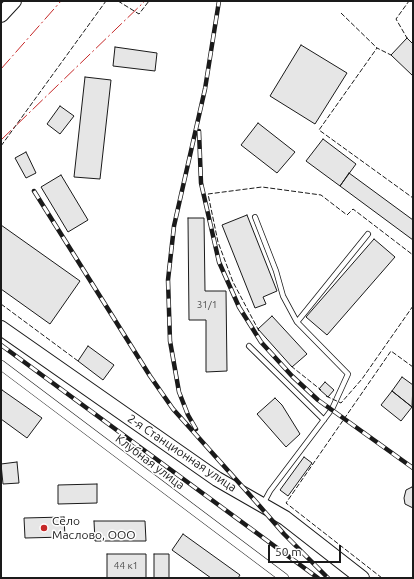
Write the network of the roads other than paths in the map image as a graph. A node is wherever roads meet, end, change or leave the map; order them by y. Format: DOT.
graph roads {
  1 [pos="255,217"];
  2 [pos="368,234"];
  3 [pos="297,322"];
  4 [pos="1,328"];
  5 [pos="250,346"];
  6 [pos="1,365"];
  7 [pos="324,420"];
  8 [pos="263,506"];
  9 [pos="284,578"];
  10 [pos="362,578"];
  1 -- 3 [label="lane"];
  2 -- 3 [label="lane"];
  3 -- 7 [label="lane"];
  4 -- 8 [label="main road, 2-я Станционная улица"];
  5 -- 7 [label="lane"];
  6 -- 9 [label="street, Клубная улица"];
  7 -- 8 [label="lane"];
  8 -- 10 [label="main road, 2-я Станционная улица"];
}
